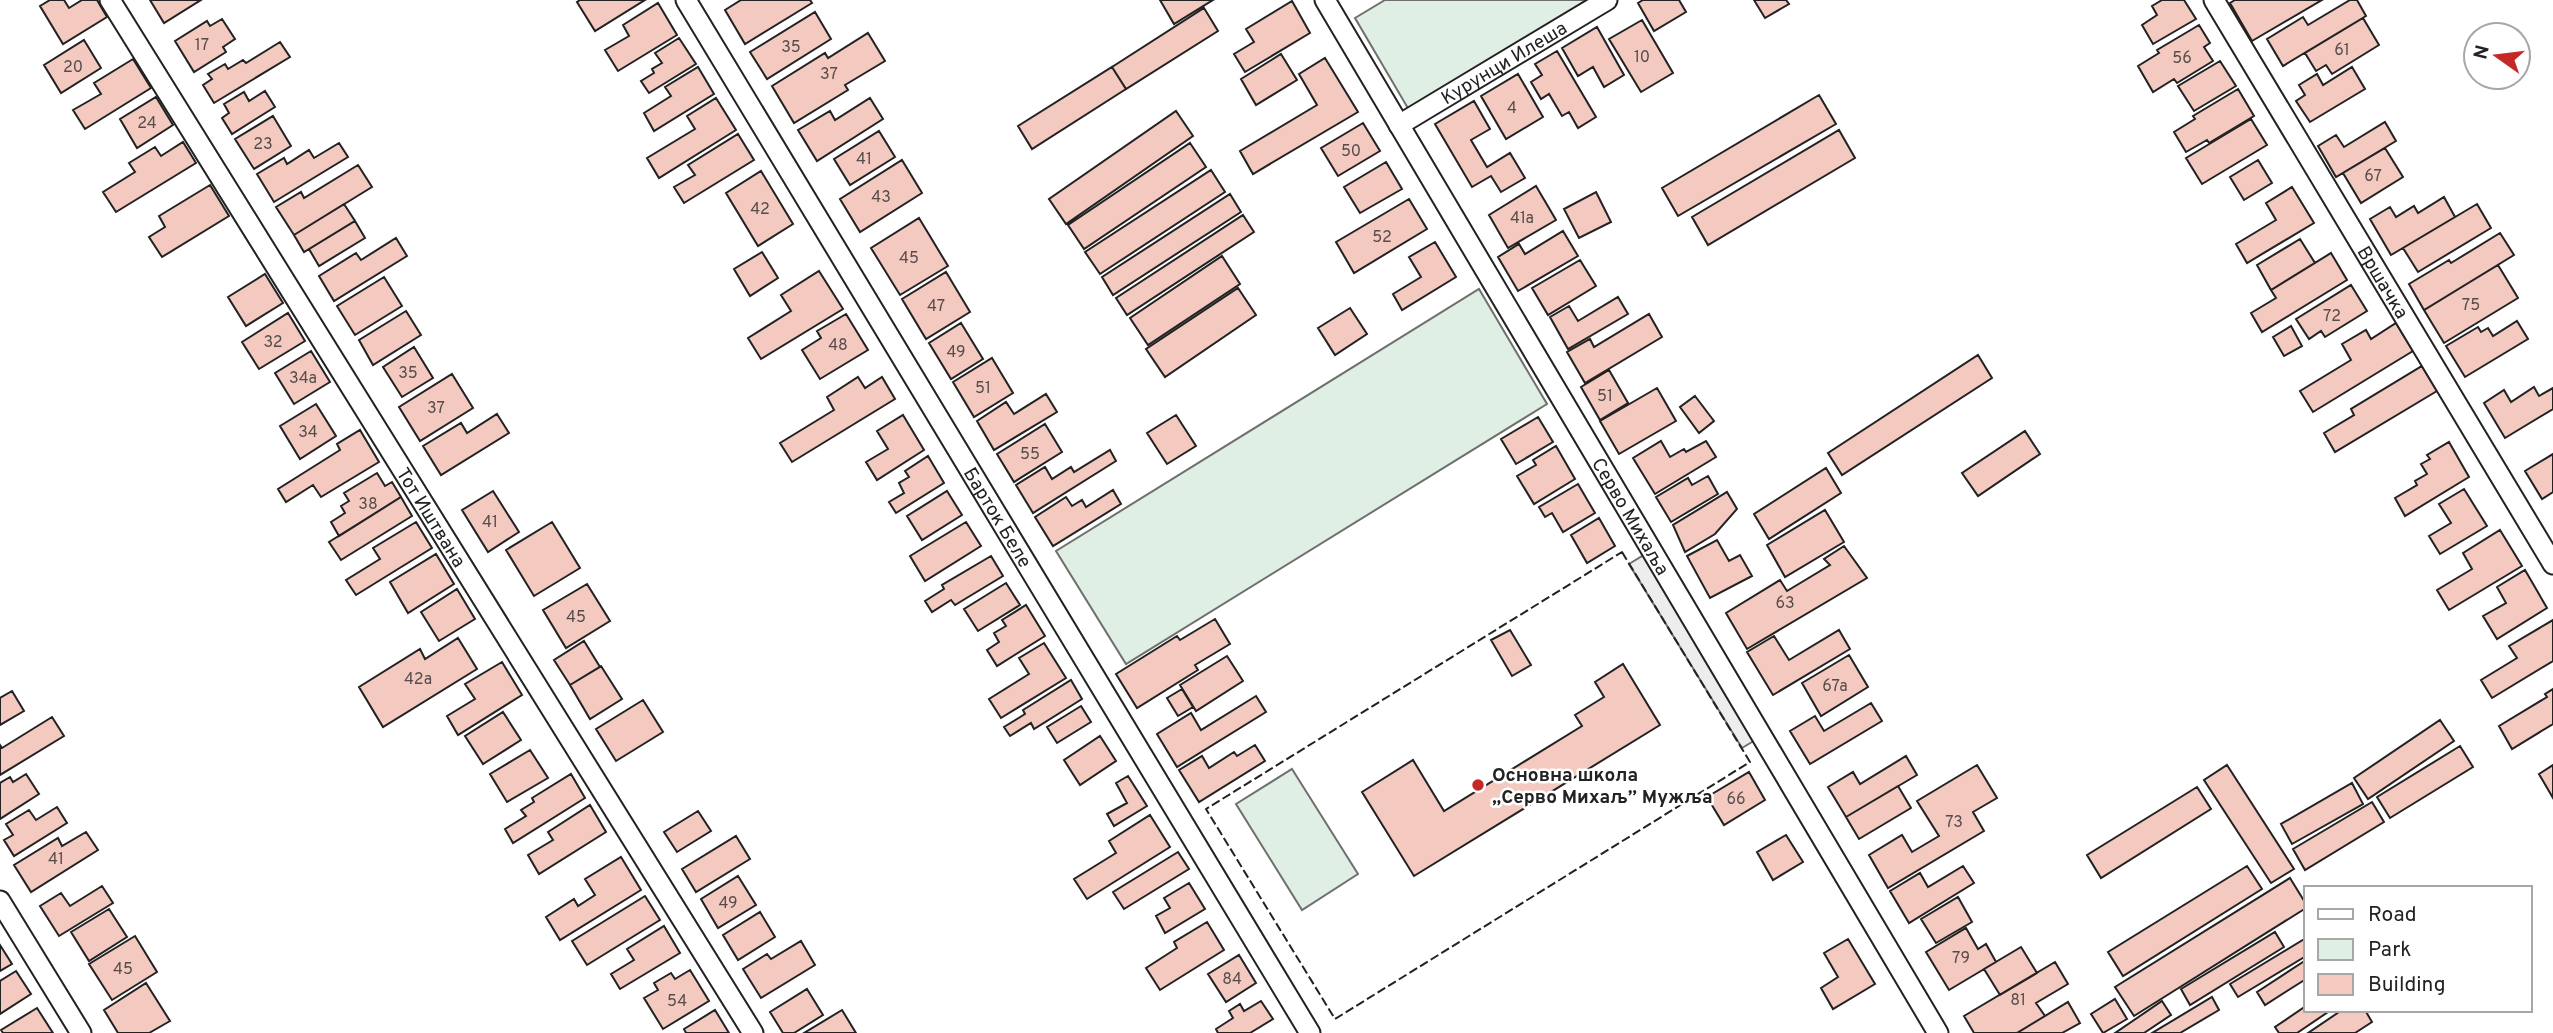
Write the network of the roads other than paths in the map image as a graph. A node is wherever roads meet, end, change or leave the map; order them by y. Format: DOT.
graph roads {
  1 [pos="110,0"];
  2 [pos="686,0"];
  3 [pos="1325,0"];
  4 [pos="1607,0"];
  5 [pos="2214,0"];
  6 [pos="1399,125"];
  7 [pos="2553,564"];
  8 [pos="0,901"];
  9 [pos="81,1033"];
  10 [pos="753,1033"];
  11 [pos="1310,1033"];
  12 [pos="1938,1033"];
  1 -- 10 [label="street, Тот Иштвана"];
  2 -- 11 [label="street, Барток Беле"];
  3 -- 6 [label="street, Серво Михаља"];
  4 -- 6 [label="street, Курунци Илеша"];
  5 -- 7 [label="street, Вршачка"];
  6 -- 12 [label="street, Серво Михаља"];
  8 -- 9 [label="street"];
}
